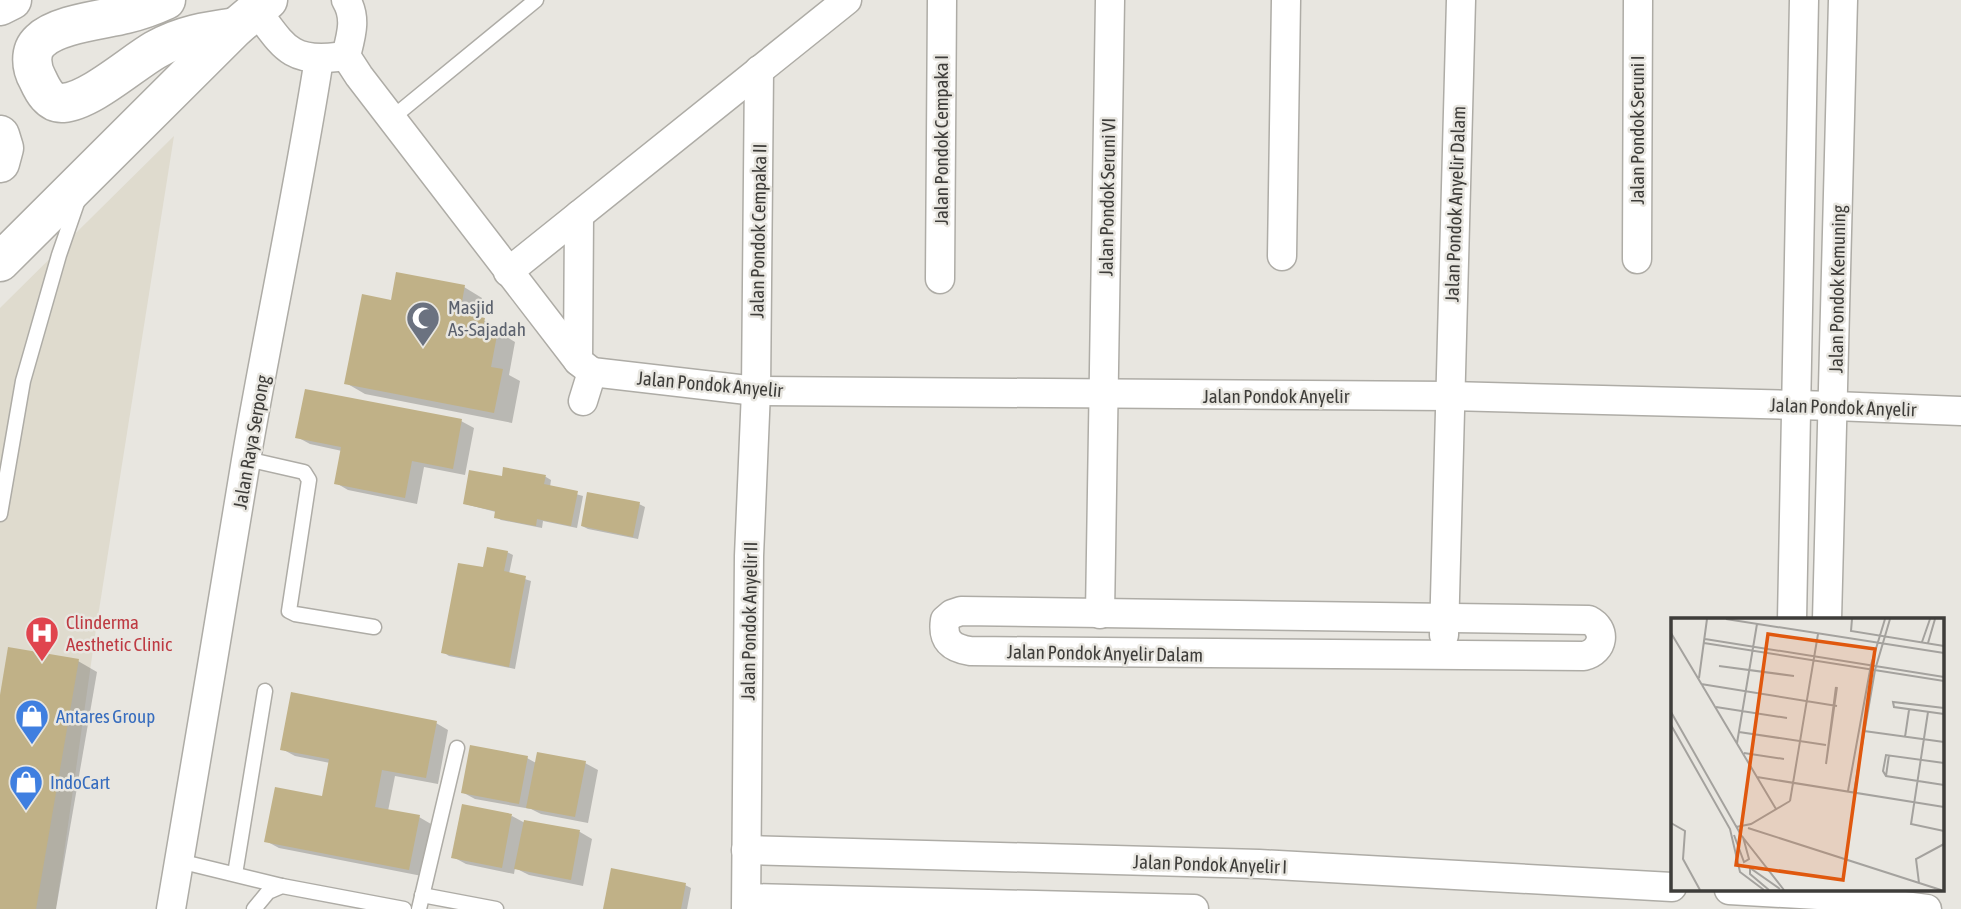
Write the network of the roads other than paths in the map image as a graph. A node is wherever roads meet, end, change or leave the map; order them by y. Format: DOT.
graph roads {
  1 [pos="12,0"];
  2 [pos="166,0"];
  3 [pos="346,0"];
  4 [pos="536,0"];
  5 [pos="847,0"];
  6 [pos="942,0"];
  7 [pos="1110,0"];
  8 [pos="1286,0"];
  9 [pos="1461,0"];
  10 [pos="1638,0"];
  11 [pos="1804,0"];
  12 [pos="1843,0"];
  13 [pos="0,6"];
  14 [pos="254,12"];
  15 [pos="339,48"];
  16 [pos="759,70"];
  17 [pos="392,118"];
  18 [pos="0,135"];
  19 [pos="0,163"];
  20 [pos="87,176"];
  21 [pos="579,215"];
  22 [pos="1282,256"];
  23 [pos="1637,260"];
  24 [pos="0,262"];
  25 [pos="508,272"];
  26 [pos="940,279"];
  27 [pos="585,366"];
  28 [pos="756,391"];
  29 [pos="1105,395"];
  30 [pos="1450,397"];
  31 [pos="583,401"];
  32 [pos="1798,405"];
  33 [pos="1834,406"];
  34 [pos="1961,411"];
  35 [pos="247,459"];
  36 [pos="0,514"];
  37 [pos="1100,614"];
  38 [pos="1265,617"];
  39 [pos="1444,617"];
  40 [pos="1792,618"];
  41 [pos="1827,618"];
  42 [pos="374,627"];
  43 [pos="1265,655"];
  44 [pos="1444,655"];
  45 [pos="265,691"];
  46 [pos="457,748"];
  47 [pos="747,850"];
  48 [pos="179,861"];
  49 [pos="235,874"];
  50 [pos="282,886"];
  51 [pos="1671,887"];
  52 [pos="1745,892"];
  53 [pos="1784,897"];
  54 [pos="1818,898"];
  55 [pos="420,902"];
  56 [pos="746,904"];
  57 [pos="171,909"];
  58 [pos="254,909"];
  59 [pos="404,909"];
  60 [pos="496,909"];
  61 [pos="1194,909"];
  62 [pos="1927,909"];
  1 -- 13 [label="main road"];
  2 -- 14 [label="main road"];
  3 -- 15 [label="street, Jalan Raya Serpong"];
  4 -- 17 [label="lane"];
  5 -- 16 [label="street"];
  6 -- 26 [label="street, Jalan Pondok Cempaka I"];
  7 -- 29 [label="street, Jalan Pondok Seruni VI"];
  8 -- 22 [label="street"];
  9 -- 30 [label="street, Jalan Pondok Anyelir Dalam"];
  10 -- 23 [label="street, Jalan Pondok Seruni I"];
  11 -- 32 [label="street, Jalan Pondok Kemuning"];
  12 -- 33 [label="street, Jalan Pondok Kemuning"];
  14 -- 15 [label="street"];
  14 -- 20 [label="main road"];
  15 -- 17 [label="street"];
  15 -- 35 [label="street, Jalan Raya Serpong"];
  16 -- 21 [label="street"];
  16 -- 28 [label="street, Jalan Pondok Cempaka II"];
  17 -- 25 [label="street"];
  18 -- 19 [label="main road"];
  20 -- 24 [label="main road"];
  20 -- 36 [label="lane"];
  21 -- 25 [label="street"];
  21 -- 27 [label="street"];
  25 -- 27 [label="street"];
  27 -- 28 [label="street, Jalan Pondok Anyelir"];
  27 -- 31 [label="street"];
  28 -- 29 [label="street, Jalan Pondok Anyelir"];
  28 -- 47 [label="street, Jalan Pondok Anyelir II"];
  29 -- 30 [label="street, Jalan Pondok Anyelir"];
  29 -- 37 [label="street, Jalan Pondok Anyelir Dalam"];
  30 -- 32 [label="street, Jalan Pondok Anyelir"];
  30 -- 39 [label="street, Jalan Pondok Anyelir Dalam"];
  32 -- 33 [label="street, Jalan Pondok Anyelir"];
  32 -- 40 [label="street, Jalan Pondok Kemuning"];
  33 -- 34 [label="street, Jalan Pondok Anyelir"];
  33 -- 41 [label="street, Jalan Pondok Kemuning"];
  35 -- 42 [label="lane"];
  35 -- 48 [label="street, Jalan Raya Serpong"];
  37 -- 38 [label="street, Jalan Pondok Anyelir Dalam"];
  37 -- 43 [label="street, Jalan Pondok Anyelir Dalam"];
  38 -- 39 [label="street, Jalan Pondok Anyelir Dalam"];
  38 -- 43 [label="street"];
  39 -- 44 [label="street, Jalan Pondok Anyelir Dalam"];
  39 -- 44 [label="street, Jalan Pondok Anyelir Dalam"];
  43 -- 44 [label="street, Jalan Pondok Anyelir Dalam"];
  45 -- 49 [label="lane"];
  46 -- 55 [label="lane"];
  47 -- 51 [label="street, Jalan Pondok Anyelir I"];
  47 -- 56 [label="street, Jalan Pondok Anyelir II"];
  48 -- 49 [label="lane"];
  48 -- 57 [label="street, Jalan Raya Serpong"];
  49 -- 50 [label="lane"];
  50 -- 58 [label="lane"];
  50 -- 59 [label="lane"];
  52 -- 53 [label="street"];
  53 -- 54 [label="street"];
  54 -- 62 [label="street"];
  55 -- 60 [label="lane"];
  56 -- 61 [label="street"];
}
